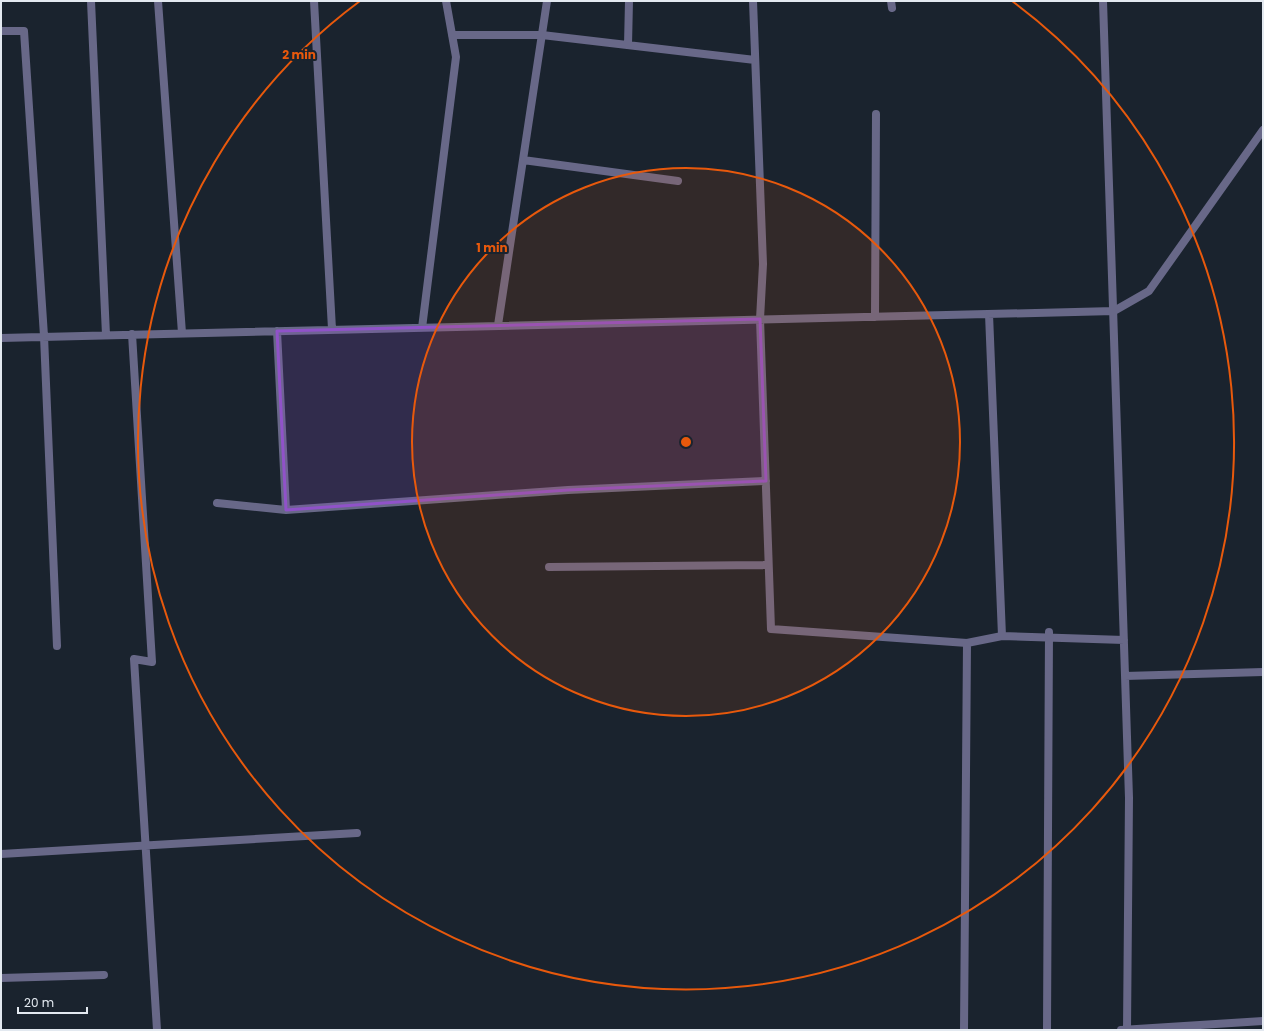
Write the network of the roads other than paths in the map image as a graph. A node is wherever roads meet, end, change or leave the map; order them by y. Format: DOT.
graph roads {
  1 [pos="91,1"];
  2 [pos="158,1"];
  3 [pos="314,1"];
  4 [pos="446,1"];
  5 [pos="547,1"];
  6 [pos="629,1"];
  7 [pos="753,1"];
  8 [pos="1103,1"];
  9 [pos="1,31"];
  10 [pos="452,35"];
  11 [pos="542,36"];
  12 [pos="628,45"];
  13 [pos="755,60"];
  14 [pos="876,114"];
  15 [pos="1263,130"];
  16 [pos="523,160"];
  17 [pos="678,181"];
  18 [pos="1114,310"];
  19 [pos="989,314"];
  20 [pos="875,317"];
  21 [pos="760,319"];
  22 [pos="498,325"];
  23 [pos="422,328"];
  24 [pos="332,330"];
  25 [pos="277,331"];
  26 [pos="182,333"];
  27 [pos="132,334"];
  28 [pos="106,335"];
  29 [pos="44,336"];
  30 [pos="1,338"];
  31 [pos="766,481"];
  32 [pos="217,503"];
  33 [pos="286,510"];
  34 [pos="768,565"];
  35 [pos="548,567"];
  36 [pos="1049,635"];
  37 [pos="1002,636"];
  38 [pos="1124,640"];
  39 [pos="967,643"];
  40 [pos="56,646"];
  41 [pos="1263,672"];
  42 [pos="1125,676"];
  43 [pos="357,833"];
  44 [pos="146,845"];
  45 [pos="1,854"];
  46 [pos="104,975"];
  47 [pos="1,978"];
  48 [pos="1263,1021"];
  49 [pos="157,1030"];
  50 [pos="964,1030"];
  51 [pos="1047,1030"];
  52 [pos="1125,1030"];
  1 -- 28 [label="street"];
  2 -- 26 [label="street"];
  3 -- 24 [label="street"];
  4 -- 10 [label="street"];
  5 -- 11 [label="street"];
  6 -- 12 [label="street"];
  7 -- 13 [label="street"];
  8 -- 18 [label="street"];
  9 -- 29 [label="street"];
  10 -- 11 [label="street"];
  10 -- 23 [label="street"];
  11 -- 12 [label="street"];
  11 -- 16 [label="street"];
  12 -- 13 [label="street"];
  13 -- 21 [label="street"];
  14 -- 20 [label="street"];
  15 -- 18 [label="street"];
  16 -- 17 [label="street"];
  16 -- 22 [label="street"];
  18 -- 19 [label="street"];
  18 -- 38 [label="street"];
  19 -- 20 [label="street"];
  19 -- 37 [label="street"];
  20 -- 21 [label="street"];
  21 -- 22 [label="street"];
  21 -- 31 [label="street"];
  22 -- 23 [label="street"];
  23 -- 24 [label="street"];
  24 -- 25 [label="street"];
  25 -- 26 [label="street"];
  25 -- 33 [label="street"];
  26 -- 27 [label="street"];
  27 -- 28 [label="street"];
  27 -- 44 [label="street"];
  28 -- 29 [label="street"];
  29 -- 30 [label="street"];
  29 -- 40 [label="street"];
  31 -- 33 [label="street"];
  31 -- 34 [label="street"];
  32 -- 33 [label="street"];
  34 -- 35 [label="street"];
  34 -- 39 [label="street"];
  36 -- 37 [label="street"];
  36 -- 38 [label="street"];
  36 -- 51 [label="street"];
  37 -- 39 [label="street"];
  38 -- 42 [label="street"];
  39 -- 50 [label="street"];
  41 -- 42 [label="street"];
  42 -- 52 [label="street"];
  43 -- 44 [label="street"];
  44 -- 45 [label="street"];
  44 -- 49 [label="street"];
  46 -- 47 [label="street"];
  48 -- 52 [label="street"];
}
